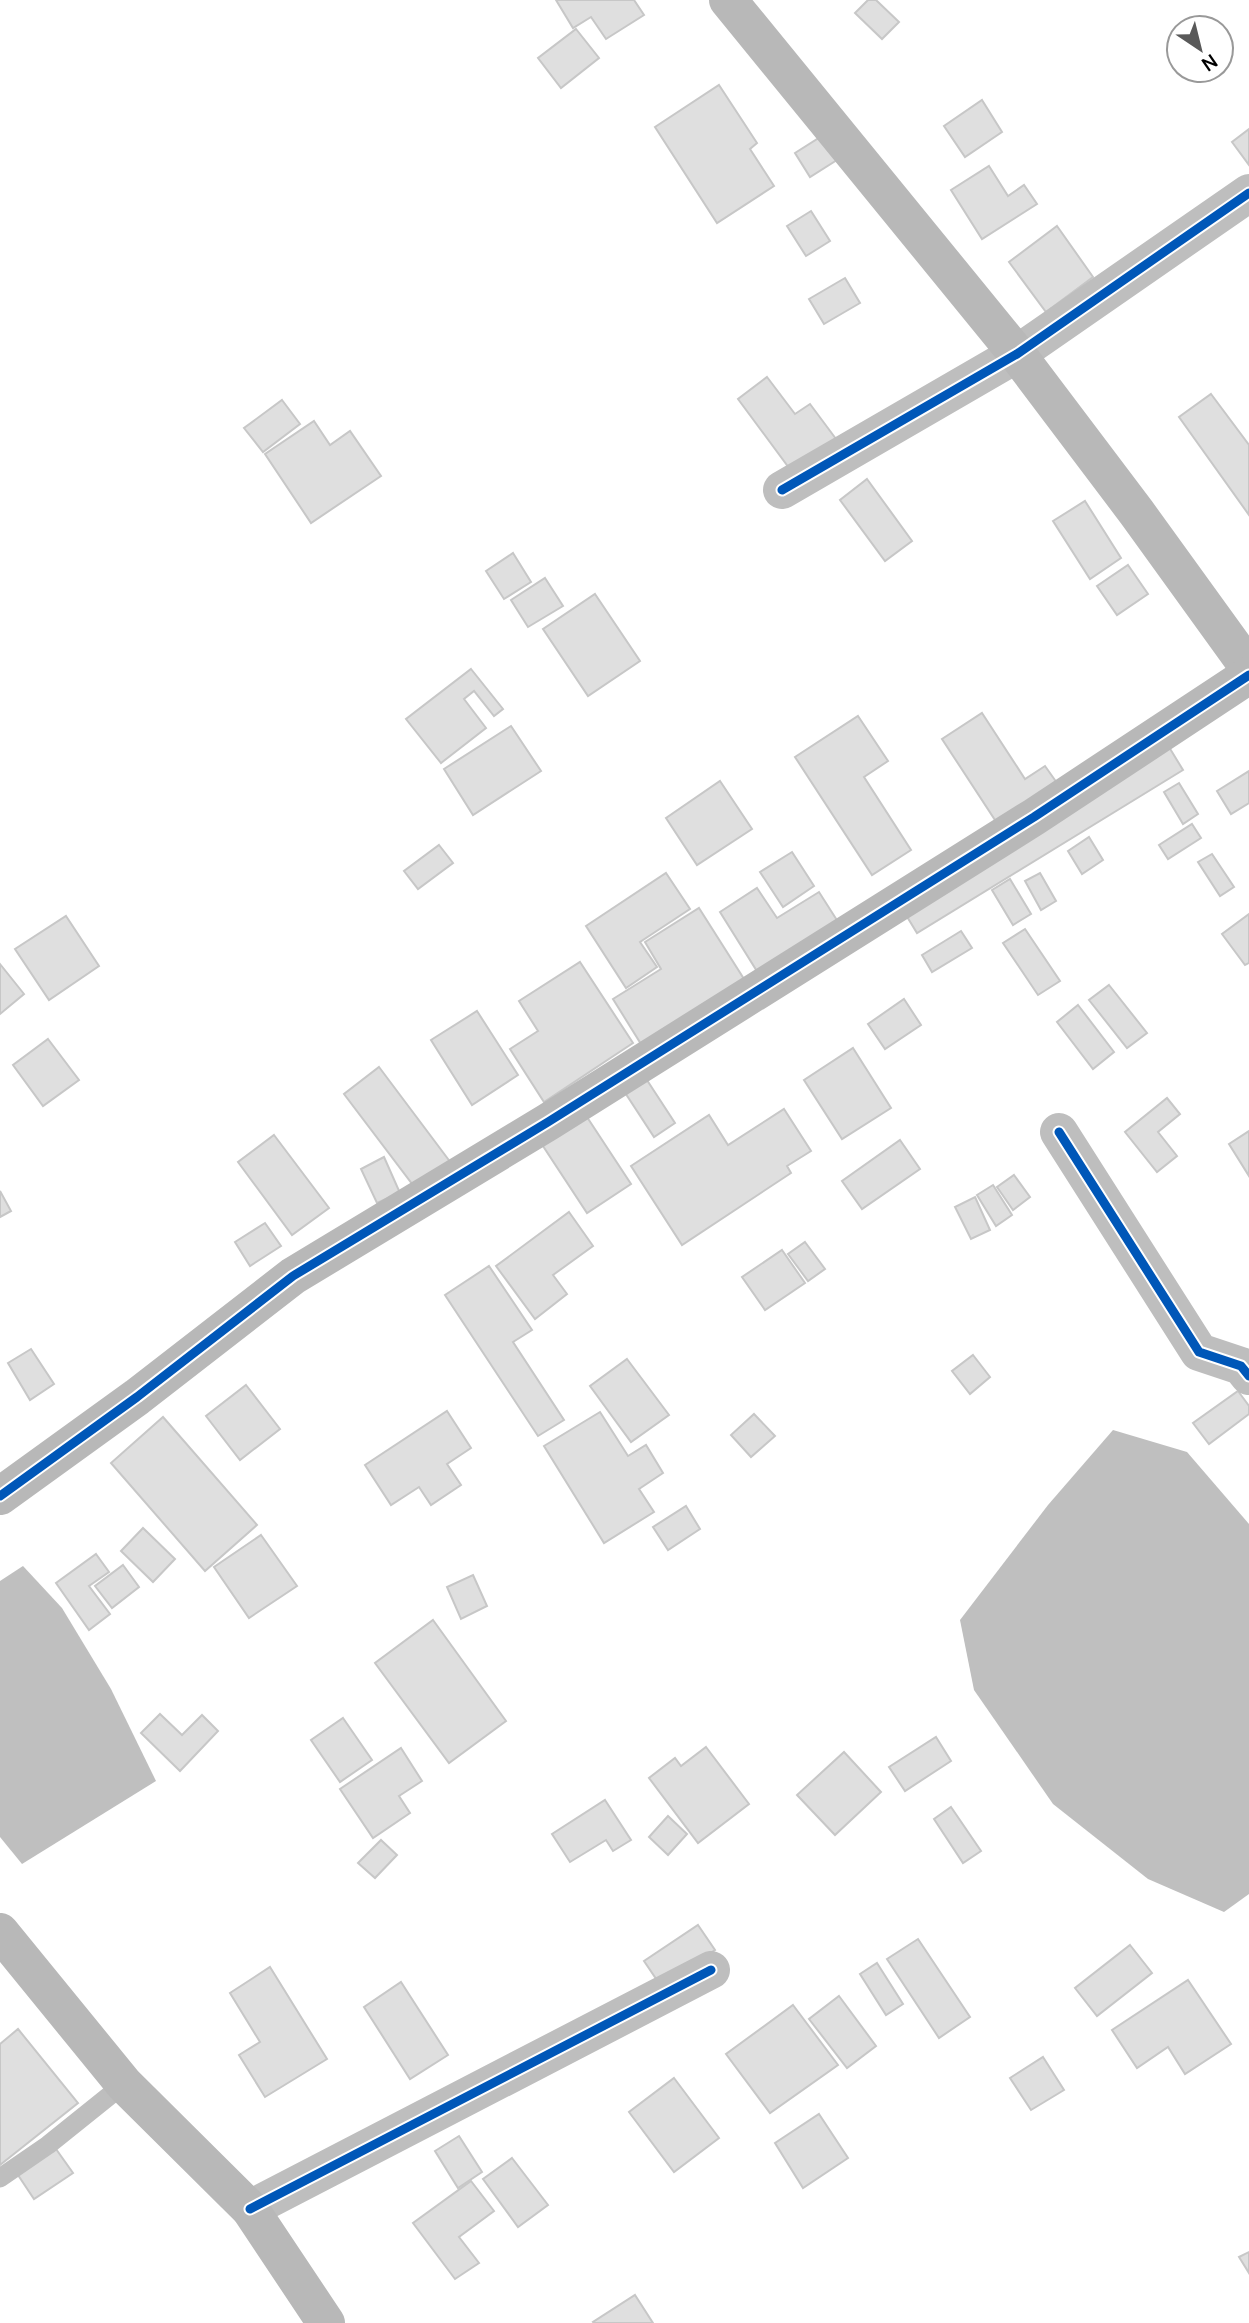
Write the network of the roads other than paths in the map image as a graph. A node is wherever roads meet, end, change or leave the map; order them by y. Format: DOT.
graph roads {
  1 [pos="728,0"];
  2 [pos="1249,193"];
  3 [pos="1017,354"];
  4 [pos="782,490"];
  5 [pos="1249,668"];
  6 [pos="1249,675"];
  7 [pos="1059,1132"];
  8 [pos="1249,1376"];
  9 [pos="0,1496"];
  10 [pos="0,1932"];
  11 [pos="711,1970"];
  12 [pos="124,2084"];
  13 [pos="0,2178"];
  14 [pos="250,2209"];
  15 [pos="326,2323"];
  1 -- 3 [label="street"];
  2 -- 3 [label="street"];
  3 -- 4 [label="street"];
  3 -- 5 [label="street"];
  6 -- 9 [label="street"];
  7 -- 8 [label="street"];
  10 -- 12 [label="street"];
  11 -- 14 [label="street"];
  12 -- 13 [label="lane"];
  12 -- 14 [label="street"];
  14 -- 15 [label="street"];
}
